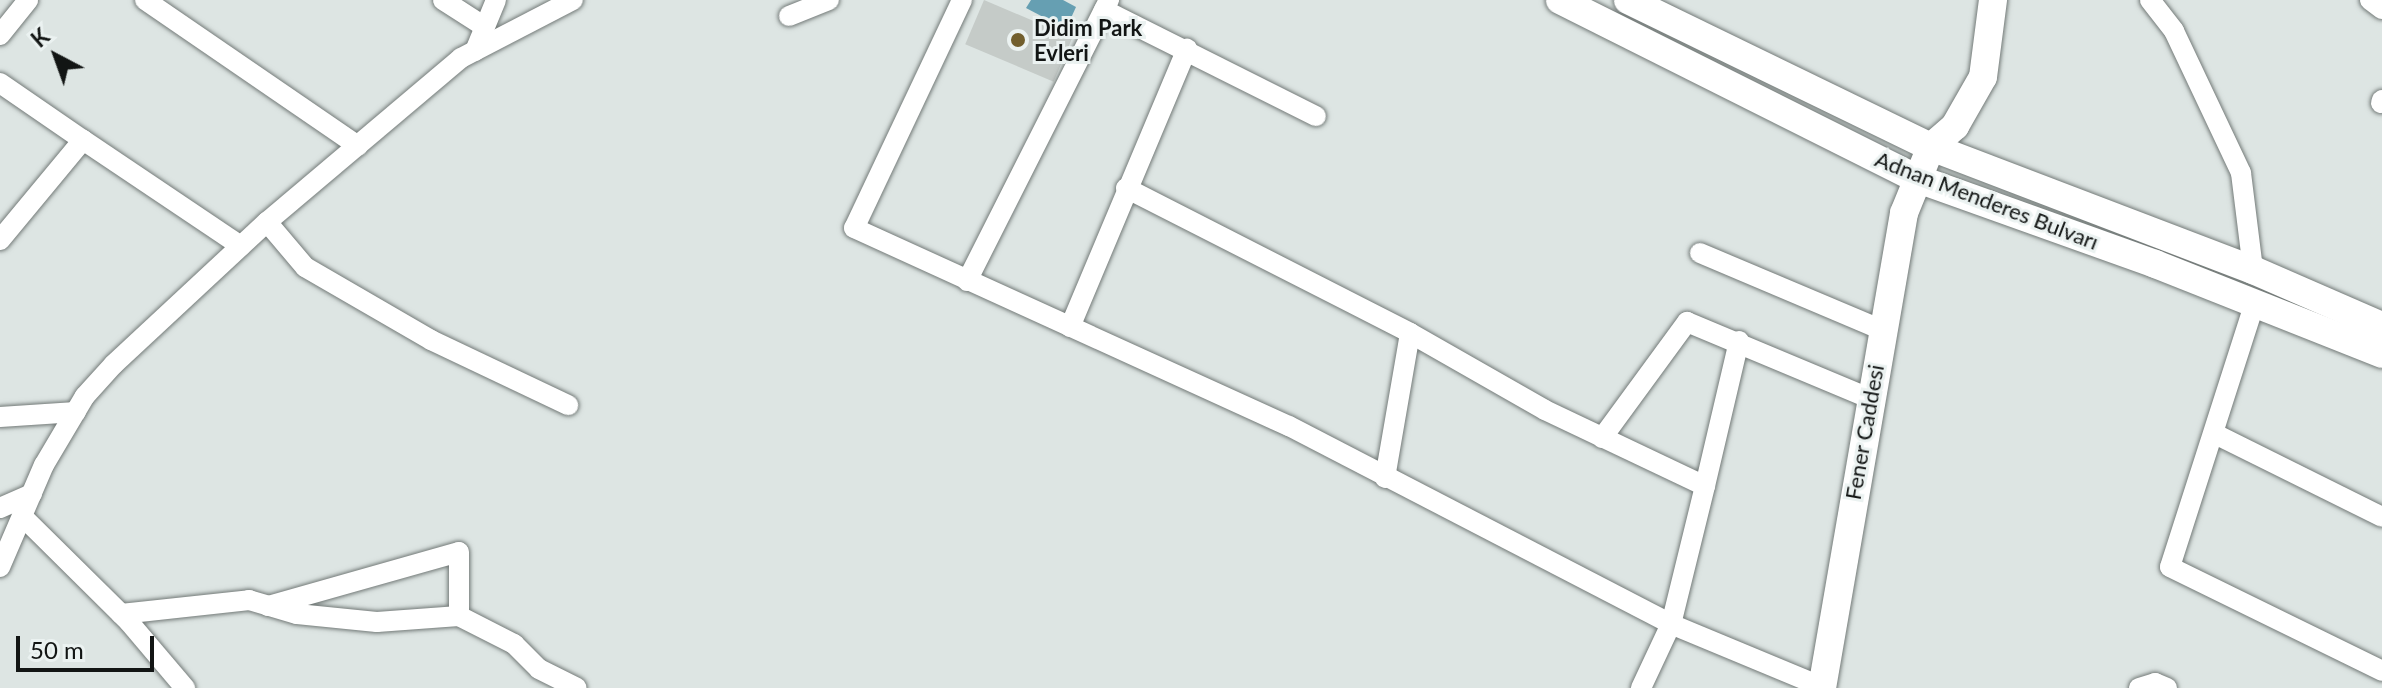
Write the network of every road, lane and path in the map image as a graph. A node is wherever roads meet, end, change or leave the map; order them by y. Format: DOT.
graph roads {
  1 [pos="28,0"];
  2 [pos="145,0"];
  3 [pos="443,0"];
  4 [pos="496,0"];
  5 [pos="573,0"];
  6 [pos="829,0"];
  7 [pos="962,0"];
  8 [pos="1560,0"];
  9 [pos="1628,0"];
  10 [pos="1993,0"];
  11 [pos="2150,0"];
  12 [pos="2370,0"];
  13 [pos="1106,5"];
  14 [pos="2382,9"];
  15 [pos="789,16"];
  16 [pos="482,25"];
  17 [pos="0,35"];
  18 [pos="1187,49"];
  19 [pos="475,51"];
  20 [pos="0,83"];
  21 [pos="1316,116"];
  22 [pos="83,140"];
  23 [pos="358,146"];
  24 [pos="1931,147"];
  25 [pos="1918,179"];
  26 [pos="1126,188"];
  27 [pos="267,222"];
  28 [pos="0,240"];
  29 [pos="241,246"];
  30 [pos="1700,253"];
  31 [pos="2253,270"];
  32 [pos="967,281"];
  33 [pos="2255,302"];
  34 [pos="2382,326"];
  35 [pos="1070,327"];
  36 [pos="1882,330"];
  37 [pos="1410,333"];
  38 [pos="1739,341"];
  39 [pos="2382,354"];
  40 [pos="1869,398"];
  41 [pos="568,405"];
  42 [pos="76,412"];
  43 [pos="0,417"];
  44 [pos="2215,434"];
  45 [pos="1602,438"];
  46 [pos="1385,478"];
  47 [pos="1705,486"];
  48 [pos="32,494"];
  49 [pos="0,508"];
  50 [pos="22,516"];
  51 [pos="2382,517"];
  52 [pos="0,567"];
  53 [pos="268,606"];
  54 [pos="121,614"];
  55 [pos="459,616"];
  56 [pos="1671,624"];
  57 [pos="2382,671"];
  58 [pos="185,688"];
  59 [pos="577,688"];
  60 [pos="1641,688"];
  61 [pos="1823,688"];
  62 [pos="2139,688"];
  63 [pos="2167,688"];
  1 -- 17 [label="street"];
  2 -- 23 [label="street"];
  3 -- 16 [label="street"];
  4 -- 16 [label="street"];
  5 -- 19 [label="street"];
  6 -- 15 [label="street"];
  7 -- 32 [label="street"];
  8 -- 25 [label="main road, Adnan Menderes Bulvarı"];
  9 -- 24 [label="main road, Adnan Menderes Bulvarı"];
  10 -- 24 [label="main road"];
  11 -- 31 [label="street"];
  12 -- 14 [label="street"];
  13 -- 18 [label="street"];
  13 -- 32 [label="street"];
  16 -- 19 [label="street"];
  18 -- 21 [label="street"];
  18 -- 26 [label="street"];
  19 -- 23 [label="street"];
  20 -- 22 [label="street"];
  22 -- 28 [label="street"];
  22 -- 29 [label="street"];
  23 -- 27 [label="street"];
  24 -- 25 [label="main road, Fener Caddesi"];
  24 -- 31 [label="main road, Adnan Menderes Bulvarı"];
  25 -- 33 [label="main road, Adnan Menderes Bulvarı"];
  25 -- 36 [label="main road, Fener Caddesi"];
  26 -- 35 [label="street"];
  26 -- 37 [label="street"];
  27 -- 29 [label="street"];
  27 -- 41 [label="street"];
  29 -- 42 [label="street"];
  30 -- 36 [label="street"];
  31 -- 34 [label="main road, Adnan Menderes Bulvarı"];
  32 -- 35 [label="street"];
  33 -- 39 [label="main road, Adnan Menderes Bulvarı"];
  33 -- 44 [label="street"];
  35 -- 46 [label="street"];
  36 -- 40 [label="main road, Fener Caddesi"];
  37 -- 45 [label="street"];
  37 -- 46 [label="street"];
  38 -- 40 [label="street"];
  38 -- 45 [label="street"];
  38 -- 47 [label="street"];
  40 -- 61 [label="main road, Fener Caddesi"];
  42 -- 43 [label="street"];
  42 -- 48 [label="street"];
  44 -- 51 [label="street"];
  44 -- 57 [label="street"];
  45 -- 47 [label="street"];
  46 -- 56 [label="street"];
  47 -- 56 [label="street"];
  48 -- 49 [label="street"];
  48 -- 50 [label="street"];
  50 -- 52 [label="street"];
  50 -- 54 [label="street"];
  53 -- 54 [label="street"];
  53 -- 55 [label="street"];
  53 -- 55 [label="street"];
  54 -- 58 [label="street"];
  55 -- 59 [label="street"];
  56 -- 60 [label="street"];
  56 -- 61 [label="street"];
  62 -- 63 [label="street"];
}
